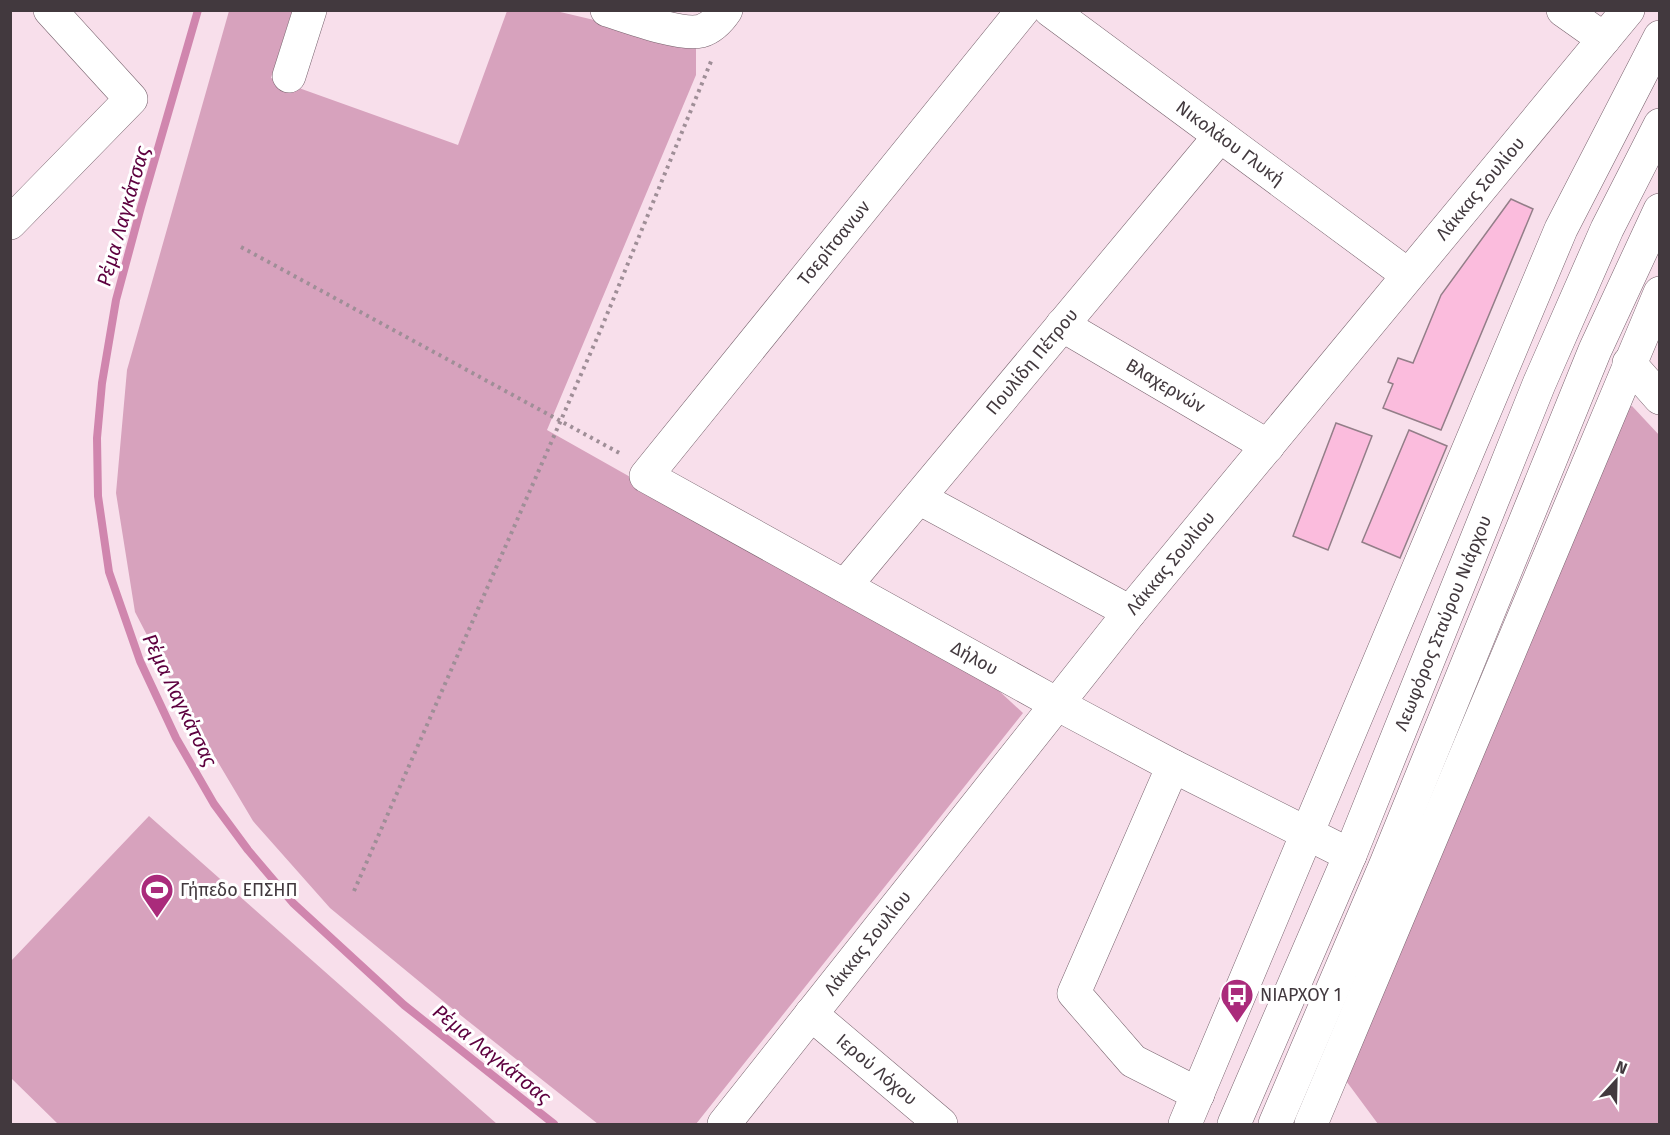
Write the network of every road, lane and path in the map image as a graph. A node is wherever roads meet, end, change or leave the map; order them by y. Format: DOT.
graph roads {
  1 [pos="50,10"];
  2 [pos="310,10"];
  3 [pos="608,10"];
  4 [pos="1023,10"];
  5 [pos="1050,10"];
  6 [pos="1563,10"];
  7 [pos="1628,10"];
  8 [pos="715,20"];
  9 [pos="1659,37"];
  10 [pos="1604,39"];
  11 [pos="289,76"];
  12 [pos="1659,125"];
  13 [pos="1220,136"];
  14 [pos="1659,210"];
  15 [pos="10,223"];
  16 [pos="241,247"];
  17 [pos="1408,275"];
  18 [pos="1659,292"];
  19 [pos="1062,326"];
  20 [pos="1629,363"];
  21 [pos="1659,398"];
  22 [pos="561,420"];
  23 [pos="1269,446"];
  24 [pos="646,476"];
  25 [pos="919,498"];
  26 [pos="845,586"];
  27 [pos="1130,612"];
  28 [pos="1057,704"];
  29 [pos="1173,766"];
  30 [pos="1307,832"];
  31 [pos="1350,855"];
  32 [pos="354,891"];
  33 [pos="812,1014"];
  34 [pos="1198,1094"];
  35 [pos="724,1125"];
  36 [pos="940,1125"];
  37 [pos="1185,1125"];
  38 [pos="1234,1125"];
  39 [pos="1275,1125"];
  40 [pos="1311,1125"];
  1 -- 15 [label="street"];
  2 -- 11 [label="street"];
  3 -- 8 [label="street"];
  4 -- 24 [label="street, Τσερίτσανων"];
  5 -- 13 [label="street, Νικολάου Γλυκή"];
  6 -- 10 [label="street"];
  7 -- 10 [label="street, Λάκκας Σουλίου"];
  8 -- 22 [label="path"];
  9 -- 30 [label="street"];
  10 -- 17 [label="street, Λάκκας Σουλίου"];
  12 -- 31 [label="street, Λεωφόρος Σταύρου Νιάρχου"];
  13 -- 17 [label="street, Νικολάου Γλυκή"];
  13 -- 19 [label="street, Πουλίδη Πέτρου"];
  14 -- 39 [label="street, Λεωφόρος Σταύρου Νιάρχου"];
  16 -- 22 [label="path"];
  17 -- 23 [label="street, Λάκκας Σουλίου"];
  18 -- 20 [label="street"];
  19 -- 23 [label="street, Βλαχερνών"];
  19 -- 25 [label="street, Πουλίδη Πέτρου"];
  20 -- 21 [label="street"];
  20 -- 40 [label="street"];
  22 -- 24 [label="path"];
  22 -- 32 [label="path"];
  23 -- 27 [label="street, Λάκκας Σουλίου"];
  24 -- 26 [label="street, Δήλου"];
  25 -- 26 [label="street, Πουλίδη Πέτρου"];
  25 -- 27 [label="street"];
  26 -- 28 [label="street, Δήλου"];
  27 -- 28 [label="street, Λάκκας Σουλίου"];
  28 -- 29 [label="street, Δήλου"];
  28 -- 33 [label="street, Λάκκας Σουλίου"];
  29 -- 30 [label="street, Δήλου"];
  29 -- 34 [label="street"];
  30 -- 31 [label="street, Δήλου"];
  30 -- 34 [label="street"];
  31 -- 38 [label="street, Λεωφόρος Σταύρου Νιάρχου"];
  33 -- 35 [label="street, Λάκκας Σουλίου"];
  33 -- 36 [label="street, Ιερού Λόχου"];
  34 -- 37 [label="street"];
}
